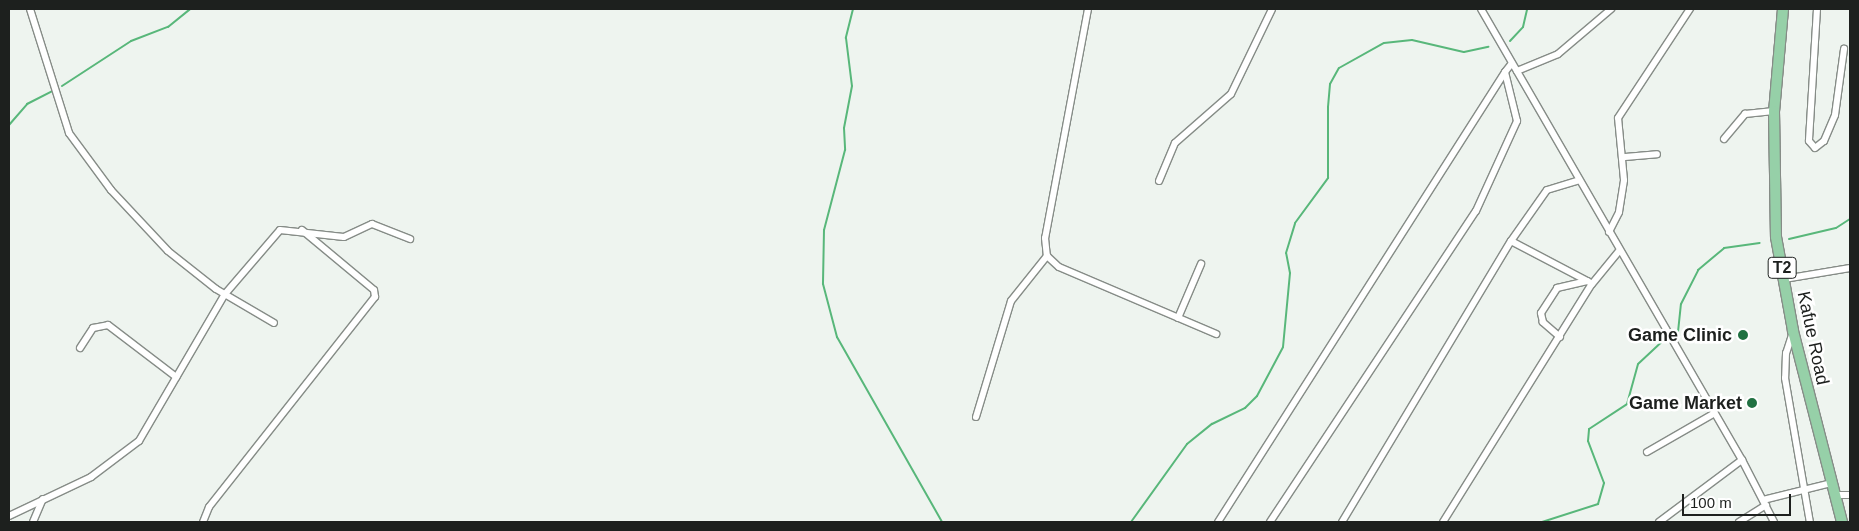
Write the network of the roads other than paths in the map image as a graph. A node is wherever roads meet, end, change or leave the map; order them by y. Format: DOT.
graph roads {
  1 [pos="30,9"];
  2 [pos="1088,9"];
  3 [pos="1272,9"];
  4 [pos="1481,9"];
  5 [pos="1611,9"];
  6 [pos="1690,9"];
  7 [pos="1783,9"];
  8 [pos="1817,9"];
  9 [pos="1844,49"];
  10 [pos="1512,63"];
  11 [pos="1517,71"];
  12 [pos="1505,72"];
  13 [pos="1774,111"];
  14 [pos="1724,139"];
  15 [pos="1657,154"];
  16 [pos="1625,157"];
  17 [pos="1579,180"];
  18 [pos="1159,182"];
  19 [pos="301,229"];
  20 [pos="1609,232"];
  21 [pos="410,239"];
  22 [pos="1511,241"];
  23 [pos="1619,251"];
  24 [pos="1047,256"];
  25 [pos="1201,264"];
  26 [pos="1850,268"];
  27 [pos="1784,279"];
  28 [pos="1590,283"];
  29 [pos="225,294"];
  30 [pos="1178,318"];
  31 [pos="274,323"];
  32 [pos="1793,331"];
  33 [pos="1216,334"];
  34 [pos="1560,338"];
  35 [pos="80,348"];
  36 [pos="176,377"];
  37 [pos="1713,414"];
  38 [pos="976,417"];
  39 [pos="1647,452"];
  40 [pos="1742,460"];
  41 [pos="1830,483"];
  42 [pos="1803,489"];
  43 [pos="1834,495"];
  44 [pos="1850,495"];
  45 [pos="43,499"];
  46 [pos="1764,503"];
  47 [pos="1838,509"];
  48 [pos="9,516"];
  49 [pos="1220,521"];
  50 [pos="33,522"];
  51 [pos="203,522"];
  52 [pos="1270,522"];
  53 [pos="1342,522"];
  54 [pos="1443,522"];
  55 [pos="1659,522"];
  56 [pos="1739,522"];
  57 [pos="1774,522"];
  58 [pos="1810,522"];
  59 [pos="1838,522"];
  60 [pos="1842,522"];
  1 -- 29 [label="street"];
  2 -- 24 [label="street"];
  3 -- 18 [label="street"];
  4 -- 10 [label="street"];
  5 -- 11 [label="street"];
  6 -- 16 [label="street"];
  7 -- 13 [label="highway, Kafue Road / T2"];
  8 -- 9 [label="street"];
  10 -- 11 [label="street"];
  10 -- 12 [label="street"];
  11 -- 17 [label="street"];
  12 -- 49 [label="street"];
  12 -- 52 [label="street"];
  13 -- 14 [label="street"];
  13 -- 27 [label="highway, Kafue Road / T2"];
  15 -- 16 [label="street"];
  16 -- 20 [label="street"];
  17 -- 20 [label="street"];
  17 -- 22 [label="street"];
  19 -- 21 [label="street"];
  19 -- 29 [label="street"];
  19 -- 51 [label="street"];
  20 -- 23 [label="street"];
  22 -- 28 [label="street"];
  22 -- 53 [label="street"];
  23 -- 28 [label="street"];
  23 -- 37 [label="street"];
  24 -- 30 [label="street"];
  24 -- 38 [label="street"];
  25 -- 30 [label="street"];
  26 -- 27 [label="street"];
  27 -- 32 [label="highway, Kafue Road / T2"];
  28 -- 34 [label="street"];
  28 -- 34 [label="street"];
  29 -- 31 [label="street"];
  29 -- 36 [label="street"];
  30 -- 33 [label="street"];
  32 -- 41 [label="highway, Kafue Road / T2"];
  32 -- 42 [label="street"];
  34 -- 54 [label="street"];
  35 -- 36 [label="street"];
  36 -- 45 [label="street"];
  37 -- 39 [label="street"];
  37 -- 40 [label="street"];
  40 -- 46 [label="street"];
  40 -- 55 [label="street"];
  41 -- 42 [label="street"];
  41 -- 43 [label="highway, Kafue Road / T2"];
  42 -- 46 [label="street"];
  42 -- 58 [label="street"];
  43 -- 44 [label="street"];
  43 -- 47 [label="highway, Kafue Road / T2"];
  45 -- 48 [label="street"];
  45 -- 50 [label="street"];
  46 -- 56 [label="street"];
  46 -- 57 [label="street"];
  47 -- 59 [label="street"];
  47 -- 60 [label="highway, Kafue Road / T2"];
}
